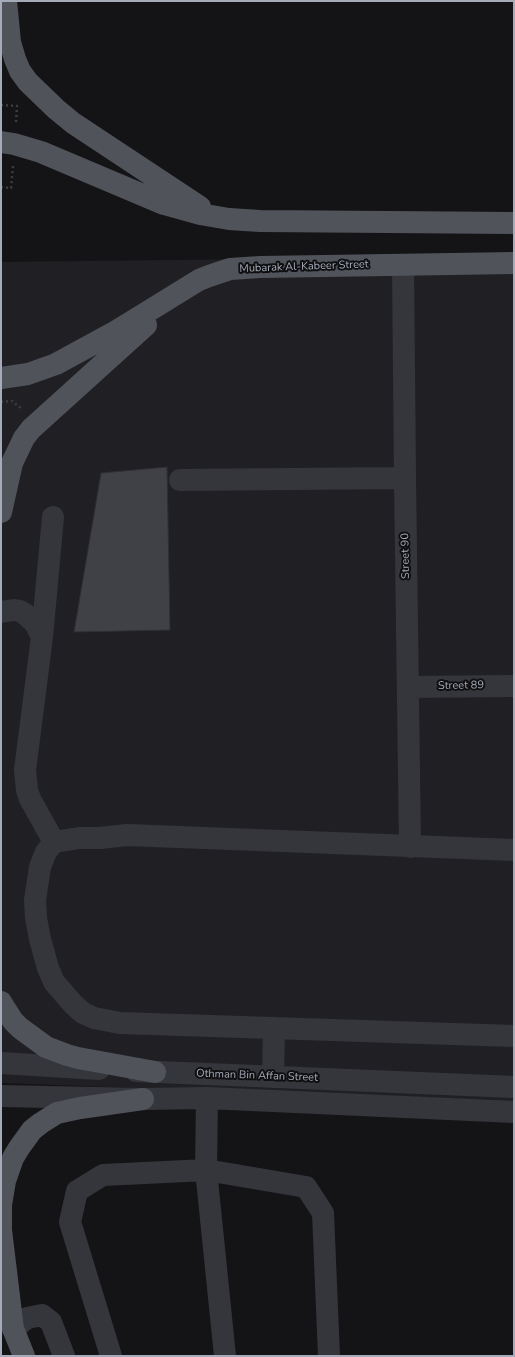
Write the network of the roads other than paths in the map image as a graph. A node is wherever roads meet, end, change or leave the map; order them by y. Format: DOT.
graph roads {
  1 [pos="6,1"];
  2 [pos="1,142"];
  3 [pos="213,216"];
  4 [pos="510,225"];
  5 [pos="510,261"];
  6 [pos="403,265"];
  7 [pos="191,285"];
  8 [pos="1,378"];
  9 [pos="405,478"];
  10 [pos="180,480"];
  11 [pos="1,512"];
  12 [pos="53,516"];
  13 [pos="1,612"];
  14 [pos="42,637"];
  15 [pos="514,686"];
  16 [pos="408,687"];
  17 [pos="54,842"];
  18 [pos="410,847"];
  19 [pos="514,850"];
  20 [pos="1,1002"];
  21 [pos="274,1028"];
  22 [pos="514,1036"];
  23 [pos="1,1064"];
  24 [pos="155,1072"];
  25 [pos="273,1077"];
  26 [pos="514,1087"];
  27 [pos="1,1096"];
  28 [pos="207,1098"];
  29 [pos="142,1100"];
  30 [pos="514,1112"];
  31 [pos="206,1170"];
  32 [pos="1,1298"];
  33 [pos="13,1329"];
  34 [pos="24,1356"];
  35 [pos="64,1356"];
  36 [pos="111,1356"];
  37 [pos="225,1356"];
  38 [pos="329,1356"];
  1 -- 3 [label="main road"];
  2 -- 3 [label="main road"];
  3 -- 4 [label="main road"];
  5 -- 6 [label="main road, Mubarak Al-Kabeer Street"];
  6 -- 7 [label="main road, Mubarak Al-Kabeer Street"];
  6 -- 9 [label="street, Street 90"];
  7 -- 8 [label="main road, Mubarak Al-Kabeer Street"];
  7 -- 11 [label="main road"];
  9 -- 10 [label="street"];
  9 -- 16 [label="street, Street 90"];
  12 -- 14 [label="street"];
  13 -- 14 [label="street"];
  14 -- 17 [label="street"];
  15 -- 16 [label="street, Street 89"];
  16 -- 18 [label="street, Street 90"];
  17 -- 18 [label="street"];
  17 -- 21 [label="street"];
  18 -- 19 [label="street"];
  20 -- 24 [label="main road"];
  21 -- 22 [label="street"];
  21 -- 25 [label="street"];
  23 -- 24 [label="street, Othman Bin Affan Street"];
  24 -- 25 [label="street, Othman Bin Affan Street"];
  25 -- 26 [label="street, Othman Bin Affan Street"];
  27 -- 29 [label="street"];
  28 -- 29 [label="street"];
  28 -- 30 [label="street"];
  28 -- 31 [label="street"];
  29 -- 33 [label="main road"];
  31 -- 36 [label="street"];
  31 -- 37 [label="street"];
  31 -- 38 [label="street"];
  32 -- 33 [label="main road"];
  33 -- 34 [label="main road"];
  33 -- 35 [label="street"];
}
